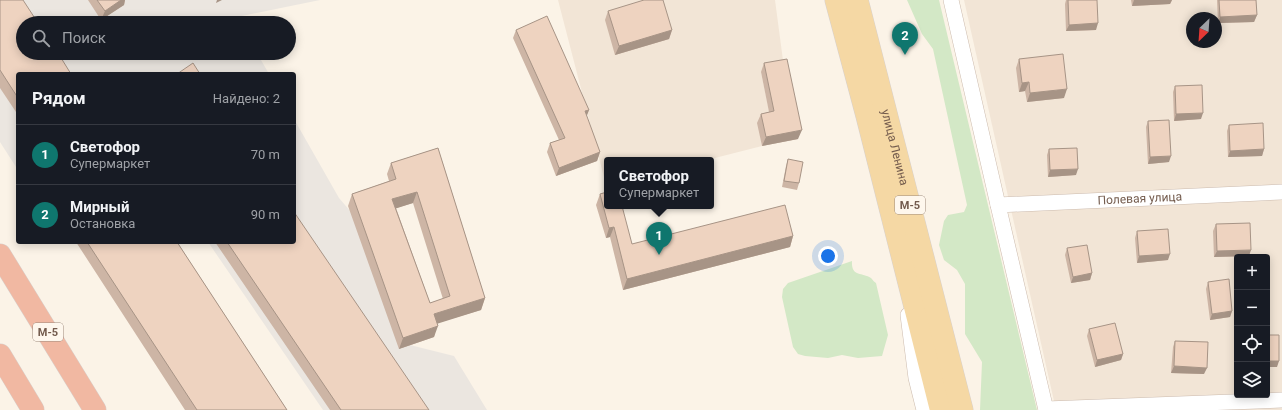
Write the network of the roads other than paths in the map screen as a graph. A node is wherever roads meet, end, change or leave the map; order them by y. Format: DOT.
graph roads {
  1 [pos="836,0"];
  2 [pos="857,0"];
  3 [pos="951,0"];
  4 [pos="1282,192"];
  5 [pos="998,205"];
  6 [pos="901,252"];
  7 [pos="0,255"];
  8 [pos="0,355"];
  9 [pos="1282,400"];
  10 [pos="33,410"];
  11 [pos="95,410"];
  12 [pos="924,410"];
  13 [pos="941,410"];
  14 [pos="962,410"];
  15 [pos="1046,410"];
  1 -- 6 [label="main road, улица Ленина / М-5"];
  2 -- 14 [label="main road, улица Ленина / М-5"];
  3 -- 5 [label="street"];
  4 -- 5 [label="street, Полевая улица"];
  5 -- 15 [label="street"];
  6 -- 12 [label="street"];
  6 -- 13 [label="main road, улица Ленина / М-5"];
  7 -- 11 [label="highway, М-5"];
  8 -- 10 [label="highway"];
  9 -- 15 [label="street"];
}
